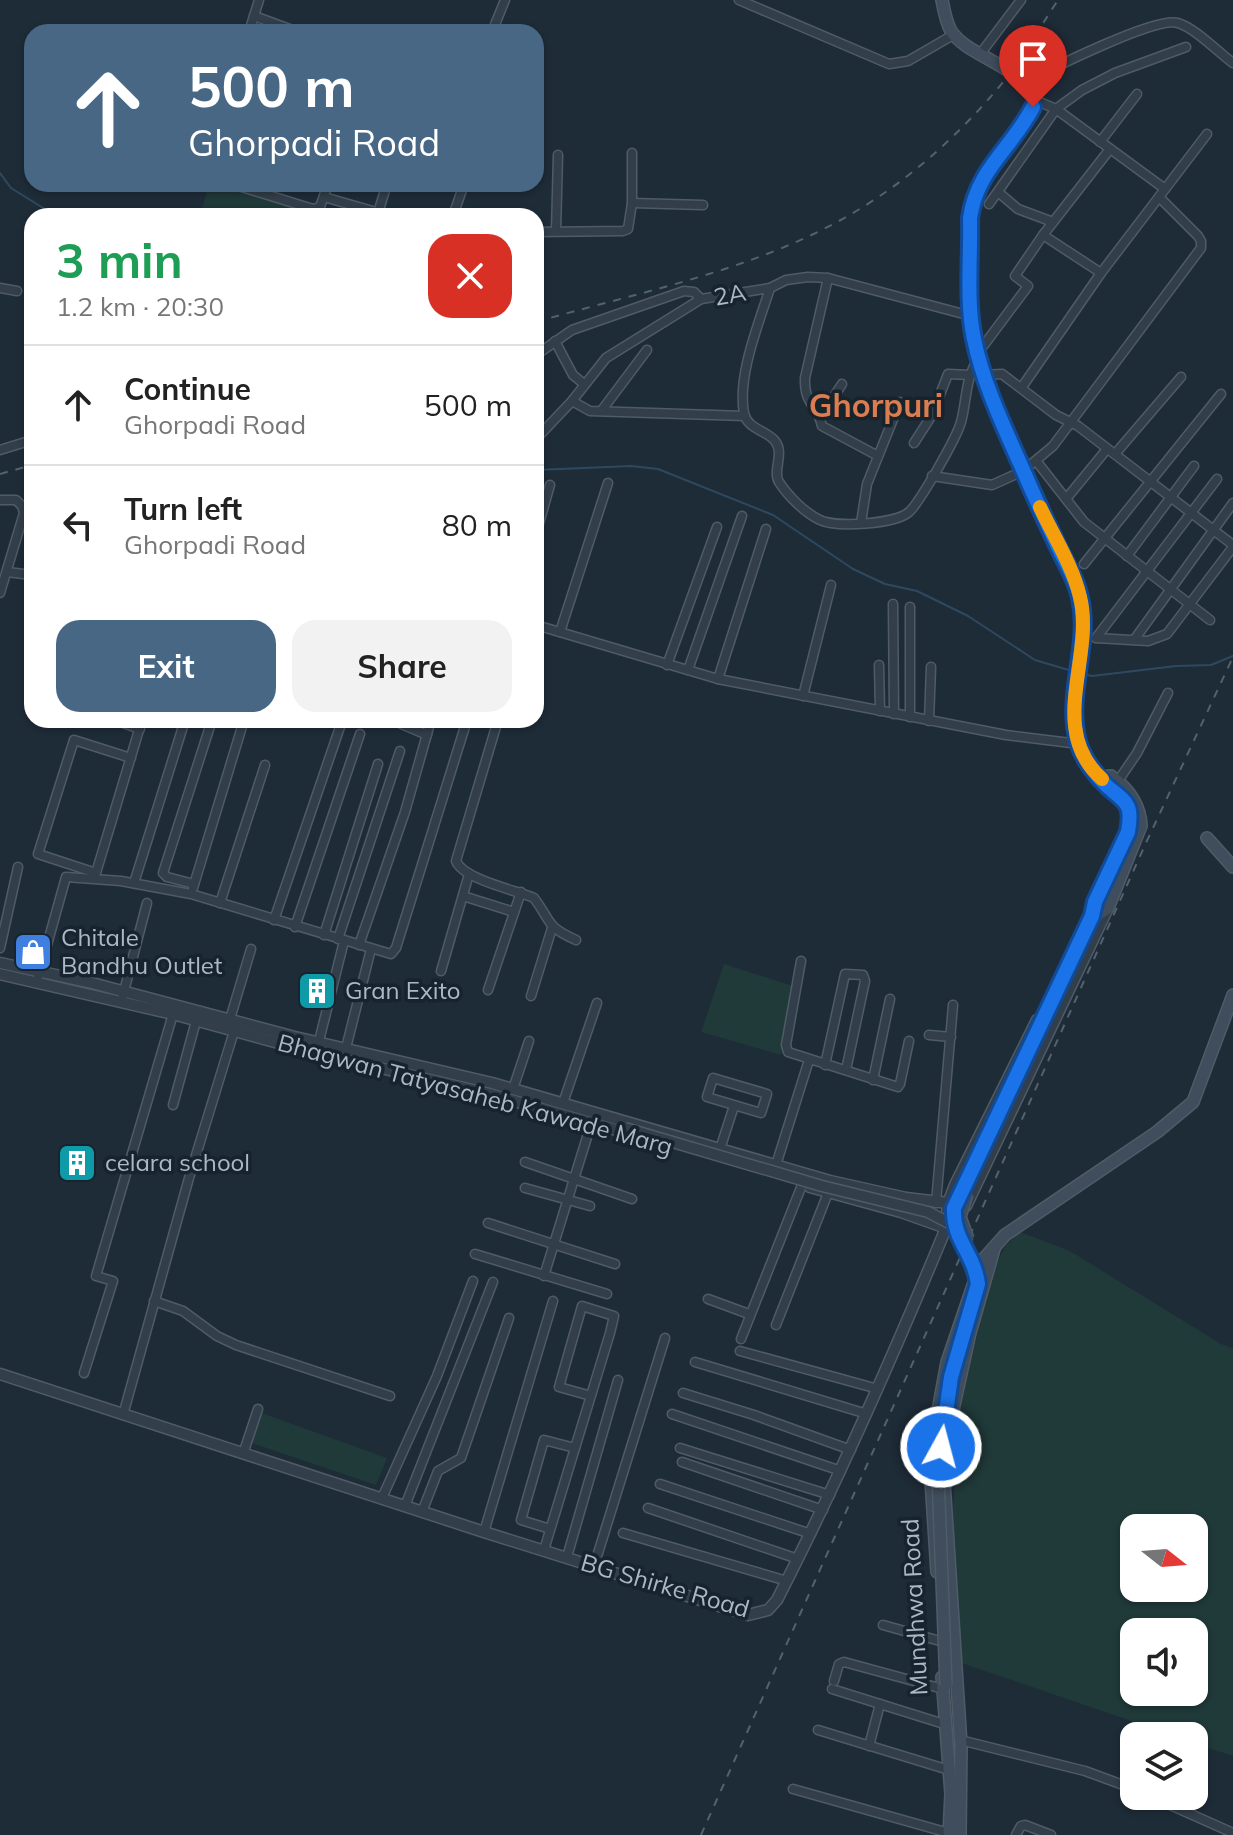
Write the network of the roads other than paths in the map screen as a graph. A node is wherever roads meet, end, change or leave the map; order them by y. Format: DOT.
graph roads {
  1 [pos="259,0"];
  2 [pos="505,0"];
  3 [pos="739,0"];
  4 [pos="942,0"];
  5 [pos="1021,0"];
  6 [pos="254,16"];
  7 [pos="252,24"];
  8 [pos="276,24"];
  9 [pos="495,24"];
  10 [pos="953,35"];
  11 [pos="1186,47"];
  12 [pos="981,53"];
  13 [pos="1233,63"];
  14 [pos="1024,84"];
  15 [pos="1137,94"];
  16 [pos="1035,100"];
  17 [pos="1056,109"];
  18 [pos="1207,134"];
  19 [pos="1100,142"];
  20 [pos="1110,149"];
  21 [pos="632,153"];
  22 [pos="558,155"];
  23 [pos="258,192"];
  24 [pos="326,192"];
  25 [pos="998,192"];
  26 [pos="1162,193"];
  27 [pos="324,197"];
  28 [pos="632,203"];
  29 [pos="989,204"];
  30 [pos="703,205"];
  31 [pos="310,208"];
  32 [pos="316,208"];
  33 [pos="359,208"];
  34 [pos="1053,222"];
  35 [pos="556,231"];
  36 [pos="544,232"];
  37 [pos="1043,235"];
  38 [pos="1101,273"];
  39 [pos="828,278"];
  40 [pos="0,288"];
  41 [pos="770,288"];
  42 [pos="17,291"];
  43 [pos="701,299"];
  44 [pos="971,316"];
  45 [pos="555,341"];
  46 [pos="544,349"];
  47 [pos="647,350"];
  48 [pos="978,355"];
  49 [pos="970,375"];
  50 [pos="984,375"];
  51 [pos="1181,377"];
  52 [pos="584,384"];
  53 [pos="842,384"];
  54 [pos="1022,387"];
  55 [pos="1221,394"];
  56 [pos="572,401"];
  57 [pos="900,402"];
  58 [pos="602,410"];
  59 [pos="745,416"];
  60 [pos="820,418"];
  61 [pos="1071,422"];
  62 [pos="544,430"];
  63 [pos="24,442"];
  64 [pos="914,443"];
  65 [pos="0,450"];
  66 [pos="1111,452"];
  67 [pos="878,456"];
  68 [pos="1037,462"];
  69 [pos="1194,466"];
  70 [pos="1023,471"];
  71 [pos="932,476"];
  72 [pos="1217,479"];
  73 [pos="608,483"];
  74 [pos="1150,483"];
  75 [pos="550,485"];
  76 [pos="1170,498"];
  77 [pos="1066,499"];
  78 [pos="0,500"];
  79 [pos="1233,503"];
  80 [pos="544,506"];
  81 [pos="1191,513"];
  82 [pos="742,516"];
  83 [pos="861,523"];
  84 [pos="717,527"];
  85 [pos="766,529"];
  86 [pos="1214,530"];
  87 [pos="1104,538"];
  88 [pos="1233,546"];
  89 [pos="1127,556"];
  90 [pos="1084,564"];
  91 [pos="1147,571"];
  92 [pos="7,572"];
  93 [pos="24,574"];
  94 [pos="831,585"];
  95 [pos="1171,589"];
  96 [pos="0,593"];
  97 [pos="893,604"];
  98 [pos="1191,605"];
  99 [pos="910,607"];
  100 [pos="1210,620"];
  101 [pos="544,627"];
  102 [pos="560,632"];
  103 [pos="1134,640"];
  104 [pos="667,665"];
  105 [pos="879,665"];
  106 [pos="931,667"];
  107 [pos="688,670"];
  108 [pos="718,679"];
  109 [pos="1168,693"];
  110 [pos="803,696"];
  111 [pos="880,711"];
  112 [pos="894,714"];
  113 [pos="910,717"];
  114 [pos="929,721"];
  115 [pos="140,728"];
  116 [pos="141,728"];
  117 [pos="182,728"];
  118 [pos="209,728"];
  119 [pos="242,728"];
  120 [pos="340,728"];
  121 [pos="411,728"];
  122 [pos="429,728"];
  123 [pos="465,728"];
  124 [pos="496,728"];
  125 [pos="360,734"];
  126 [pos="427,735"];
  127 [pos="1079,744"];
  128 [pos="400,751"];
  129 [pos="131,758"];
  130 [pos="378,764"];
  131 [pos="265,765"];
  132 [pos="1102,777"];
  133 [pos="1118,781"];
  134 [pos="1135,814"];
  135 [pos="1207,838"];
  136 [pos="70,864"];
  137 [pos="18,867"];
  138 [pos="1233,867"];
  139 [pos="469,874"];
  140 [pos="66,877"];
  141 [pos="96,879"];
  142 [pos="134,883"];
  143 [pos="194,884"];
  144 [pos="521,892"];
  145 [pos="191,894"];
  146 [pos="463,896"];
  147 [pos="1095,902"];
  148 [pos="147,903"];
  149 [pos="220,903"];
  150 [pos="514,912"];
  151 [pos="1099,913"];
  152 [pos="274,920"];
  153 [pos="295,927"];
  154 [pos="552,928"];
  155 [pos="324,935"];
  156 [pos="341,940"];
  157 [pos="576,940"];
  158 [pos="359,945"];
  159 [pos="0,948"];
  160 [pos="251,949"];
  161 [pos="371,949"];
  162 [pos="801,961"];
  163 [pos="0,963"];
  164 [pos="441,971"];
  165 [pos="0,974"];
  166 [pos="38,977"];
  167 [pos="488,990"];
  168 [pos="1233,995"];
  169 [pos="122,996"];
  170 [pos="531,996"];
  171 [pos="890,999"];
  172 [pos="597,1003"];
  173 [pos="953,1005"];
  174 [pos="173,1014"];
  175 [pos="196,1021"];
  176 [pos="234,1023"];
  177 [pos="929,1035"];
  178 [pos="951,1037"];
  179 [pos="529,1041"];
  180 [pos="909,1041"];
  181 [pos="317,1047"];
  182 [pos="346,1048"];
  183 [pos="809,1060"];
  184 [pos="825,1065"];
  185 [pos="846,1070"];
  186 [pos="423,1072"];
  187 [pos="873,1080"];
  188 [pos="513,1089"];
  189 [pos="563,1103"];
  190 [pos="173,1105"];
  191 [pos="734,1106"];
  192 [pos="596,1120"];
  193 [pos="720,1149"];
  194 [pos="525,1162"];
  195 [pos="776,1165"];
  196 [pos="572,1179"];
  197 [pos="802,1185"];
  198 [pos="525,1188"];
  199 [pos="828,1193"];
  200 [pos="632,1199"];
  201 [pos="566,1200"];
  202 [pos="936,1203"];
  203 [pos="948,1203"];
  204 [pos="590,1206"];
  205 [pos="488,1223"];
  206 [pos="948,1223"];
  207 [pos="553,1243"];
  208 [pos="995,1245"];
  209 [pos="475,1254"];
  210 [pos="615,1264"];
  211 [pos="544,1276"];
  212 [pos="473,1281"];
  213 [pos="493,1282"];
  214 [pos="607,1294"];
  215 [pos="708,1299"];
  216 [pos="154,1301"];
  217 [pos="553,1301"];
  218 [pos="749,1314"];
  219 [pos="509,1318"];
  220 [pos="776,1325"];
  221 [pos="665,1338"];
  222 [pos="741,1339"];
  223 [pos="740,1351"];
  224 [pos="695,1362"];
  225 [pos="84,1373"];
  226 [pos="0,1374"];
  227 [pos="618,1380"];
  228 [pos="878,1389"];
  229 [pos="683,1393"];
  230 [pos="390,1396"];
  231 [pos="591,1396"];
  232 [pos="258,1409"];
  233 [pos="672,1414"];
  234 [pos="867,1414"];
  235 [pos="123,1415"];
  236 [pos="575,1448"];
  237 [pos="680,1448"];
  238 [pos="851,1450"];
  239 [pos="243,1454"];
  240 [pos="682,1462"];
  241 [pos="841,1471"];
  242 [pos="660,1484"];
  243 [pos="830,1495"];
  244 [pos="382,1498"];
  245 [pos="405,1506"];
  246 [pos="648,1508"];
  247 [pos="823,1510"];
  248 [pos="422,1512"];
  249 [pos="550,1529"];
  250 [pos="484,1532"];
  251 [pos="623,1533"];
  252 [pos="811,1534"];
  253 [pos="544,1550"];
  254 [pos="567,1557"];
  255 [pos="798,1559"];
  256 [pos="594,1566"];
  257 [pos="787,1581"];
  258 [pos="883,1625"];
  259 [pos="940,1641"];
  260 [pos="947,1686"];
  261 [pos="880,1704"];
  262 [pos="959,1723"];
  263 [pos="945,1729"];
  264 [pos="818,1730"];
  265 [pos="960,1740"];
  266 [pos="869,1746"];
  267 [pos="949,1770"];
  268 [pos="1120,1784"];
  269 [pos="793,1789"];
  270 [pos="1181,1810"];
  271 [pos="1233,1833"];
  272 [pos="953,1834"];
  273 [pos="1016,1835"];
  274 [pos="1051,1835"];
  1 -- 6 [label="street"];
  2 -- 9 [label="street"];
  3 -- 10 [label="street"];
  4 -- 10 [label="main road"];
  5 -- 12 [label="street"];
  6 -- 7 [label="street"];
  6 -- 8 [label="street"];
  10 -- 12 [label="main road"];
  11 -- 17 [label="street"];
  12 -- 14 [label="main road"];
  13 -- 14 [label="street"];
  14 -- 16 [label="main road"];
  15 -- 19 [label="street"];
  16 -- 17 [label="street"];
  16 -- 44 [label="main road"];
  17 -- 19 [label="street"];
  17 -- 25 [label="street"];
  18 -- 26 [label="street"];
  19 -- 20 [label="street"];
  20 -- 26 [label="street"];
  20 -- 34 [label="street"];
  21 -- 28 [label="street"];
  22 -- 35 [label="street"];
  23 -- 31 [label="street"];
  24 -- 27 [label="street"];
  25 -- 29 [label="street"];
  25 -- 34 [label="street"];
  26 -- 38 [label="street"];
  26 -- 61 [label="street"];
  27 -- 32 [label="street"];
  27 -- 33 [label="street"];
  28 -- 30 [label="street"];
  28 -- 35 [label="street"];
  34 -- 37 [label="street"];
  35 -- 36 [label="street"];
  37 -- 38 [label="street"];
  37 -- 48 [label="street"];
  38 -- 54 [label="street"];
  39 -- 41 [label="street, 2A"];
  39 -- 44 [label="street, 2A"];
  39 -- 60 [label="street"];
  40 -- 42 [label="street"];
  41 -- 43 [label="street, 2A"];
  41 -- 59 [label="street"];
  43 -- 45 [label="street"];
  43 -- 52 [label="street, 2A"];
  44 -- 48 [label="main road"];
  45 -- 46 [label="street"];
  45 -- 52 [label="street"];
  47 -- 58 [label="street"];
  48 -- 49 [label="street"];
  48 -- 50 [label="main road"];
  49 -- 64 [label="street"];
  49 -- 71 [label="street"];
  50 -- 54 [label="street"];
  50 -- 70 [label="main road"];
  51 -- 66 [label="street"];
  52 -- 56 [label="street, 2A"];
  53 -- 60 [label="street"];
  54 -- 61 [label="street"];
  55 -- 74 [label="street"];
  56 -- 58 [label="street"];
  56 -- 62 [label="street, 2A"];
  57 -- 67 [label="street"];
  58 -- 59 [label="street"];
  59 -- 83 [label="street"];
  60 -- 67 [label="street"];
  61 -- 66 [label="street"];
  61 -- 68 [label="street"];
  63 -- 65 [label="street"];
  66 -- 74 [label="street"];
  66 -- 77 [label="street"];
  67 -- 83 [label="street"];
  68 -- 70 [label="street"];
  68 -- 77 [label="street"];
  69 -- 76 [label="street"];
  70 -- 71 [label="street"];
  70 -- 127 [label="main road"];
  71 -- 83 [label="street"];
  72 -- 81 [label="street"];
  73 -- 102 [label="street"];
  74 -- 76 [label="street"];
  74 -- 87 [label="street"];
  75 -- 80 [label="street"];
  76 -- 81 [label="street"];
  76 -- 89 [label="street"];
  77 -- 87 [label="street"];
  78 -- 92 [label="street"];
  79 -- 86 [label="street"];
  81 -- 86 [label="street"];
  81 -- 91 [label="street"];
  82 -- 107 [label="street"];
  84 -- 104 [label="street"];
  85 -- 108 [label="street"];
  86 -- 88 [label="street"];
  86 -- 95 [label="street"];
  87 -- 89 [label="street"];
  87 -- 90 [label="street"];
  88 -- 98 [label="street"];
  89 -- 91 [label="street"];
  91 -- 95 [label="street"];
  91 -- 103 [label="street"];
  92 -- 93 [label="street"];
  92 -- 96 [label="street"];
  94 -- 110 [label="street"];
  95 -- 98 [label="street"];
  95 -- 103 [label="street"];
  97 -- 112 [label="street"];
  98 -- 100 [label="street"];
  98 -- 103 [label="street"];
  99 -- 113 [label="street"];
  101 -- 102 [label="street"];
  102 -- 104 [label="street"];
  104 -- 107 [label="street"];
  105 -- 111 [label="street"];
  106 -- 114 [label="street"];
  107 -- 108 [label="street"];
  108 -- 110 [label="street"];
  109 -- 133 [label="street"];
  110 -- 111 [label="street"];
  111 -- 112 [label="street"];
  112 -- 113 [label="street"];
  113 -- 114 [label="street"];
  114 -- 127 [label="street"];
  115 -- 129 [label="street"];
  116 -- 141 [label="street"];
  117 -- 142 [label="street"];
  118 -- 143 [label="street"];
  119 -- 143 [label="street"];
  120 -- 152 [label="street"];
  121 -- 126 [label="street"];
  122 -- 126 [label="street"];
  123 -- 161 [label="street"];
  124 -- 139 [label="street"];
  125 -- 153 [label="street"];
  126 -- 158 [label="street"];
  127 -- 132 [label="main road"];
  128 -- 156 [label="street"];
  129 -- 136 [label="street"];
  129 -- 136 [label="street"];
  130 -- 155 [label="street"];
  131 -- 149 [label="street"];
  132 -- 133 [label="main road"];
  132 -- 134 [label="main road"];
  133 -- 134 [label="main road"];
  134 -- 147 [label="main road"];
  134 -- 151 [label="main road"];
  135 -- 138 [label="main road"];
  136 -- 140 [label="street"];
  137 -- 159 [label="street"];
  139 -- 144 [label="street"];
  139 -- 146 [label="street"];
  140 -- 141 [label="street"];
  140 -- 166 [label="street"];
  141 -- 142 [label="street"];
  142 -- 145 [label="street"];
  143 -- 145 [label="street"];
  144 -- 150 [label="street"];
  144 -- 154 [label="street"];
  145 -- 149 [label="street"];
  146 -- 150 [label="street"];
  146 -- 164 [label="street"];
  147 -- 151 [label="main road"];
  147 -- 203 [label="street, BG Shirke Road"];
  148 -- 169 [label="street"];
  149 -- 152 [label="street"];
  150 -- 167 [label="street"];
  151 -- 206 [label="main road, bridge"];
  151 -- 206 [label="street"];
  151 -- 260 [label="main road, bridge"];
  152 -- 153 [label="street"];
  153 -- 155 [label="street"];
  154 -- 157 [label="street"];
  154 -- 170 [label="street"];
  155 -- 156 [label="street"];
  156 -- 158 [label="street"];
  156 -- 181 [label="street"];
  158 -- 161 [label="street"];
  160 -- 176 [label="street"];
  161 -- 182 [label="street"];
  162 -- 183 [label="street"];
  163 -- 166 [label="street, Bhagwan Tatyasaheb Kawade Marg"];
  165 -- 166 [label="street, Bhagwan Tatyasaheb Kawade Marg"];
  166 -- 169 [label="street, Bhagwan Tatyasaheb Kawade Marg"];
  168 -- 208 [label="main road, Mundhwa Road"];
  169 -- 174 [label="street, Bhagwan Tatyasaheb Kawade Marg"];
  169 -- 176 [label="street, Bhagwan Tatyasaheb Kawade Marg"];
  171 -- 187 [label="street"];
  172 -- 189 [label="street"];
  173 -- 178 [label="street"];
  174 -- 175 [label="street, Bhagwan Tatyasaheb Kawade Marg"];
  174 -- 225 [label="street"];
  175 -- 176 [label="street, Bhagwan Tatyasaheb Kawade Marg"];
  175 -- 190 [label="street"];
  176 -- 181 [label="street, Bhagwan Tatyasaheb Kawade Marg"];
  176 -- 216 [label="street"];
  177 -- 178 [label="street"];
  178 -- 202 [label="street"];
  179 -- 188 [label="street"];
  180 -- 187 [label="street"];
  181 -- 182 [label="street, Bhagwan Tatyasaheb Kawade Marg"];
  181 -- 186 [label="street, Bhagwan Tatyasaheb Kawade Marg"];
  182 -- 186 [label="street, Bhagwan Tatyasaheb Kawade Marg"];
  183 -- 184 [label="street"];
  183 -- 195 [label="street"];
  184 -- 185 [label="street"];
  184 -- 185 [label="street"];
  185 -- 187 [label="street"];
  186 -- 188 [label="street, Bhagwan Tatyasaheb Kawade Marg"];
  186 -- 192 [label="street, Bhagwan Tatyasaheb Kawade Marg"];
  188 -- 189 [label="street, Bhagwan Tatyasaheb Kawade Marg"];
  189 -- 192 [label="street, Bhagwan Tatyasaheb Kawade Marg"];
  191 -- 191 [label="street"];
  191 -- 193 [label="street"];
  192 -- 193 [label="street, Bhagwan Tatyasaheb Kawade Marg"];
  192 -- 196 [label="street"];
  192 -- 197 [label="street, Bhagwan Tatyasaheb Kawade Marg"];
  192 -- 206 [label="street, bridge"];
  193 -- 195 [label="street, Bhagwan Tatyasaheb Kawade Marg"];
  194 -- 196 [label="street"];
  195 -- 202 [label="street, Bhagwan Tatyasaheb Kawade Marg"];
  196 -- 200 [label="street"];
  196 -- 201 [label="street"];
  197 -- 199 [label="street, Bhagwan Tatyasaheb Kawade Marg"];
  197 -- 218 [label="street"];
  198 -- 201 [label="street"];
  199 -- 206 [label="street, Bhagwan Tatyasaheb Kawade Marg"];
  199 -- 220 [label="street"];
  201 -- 204 [label="street"];
  201 -- 207 [label="street"];
  202 -- 203 [label="street, Bhagwan Tatyasaheb Kawade Marg"];
  203 -- 206 [label="street, BG Shirke Road"];
  205 -- 207 [label="street"];
  206 -- 228 [label="street, BG Shirke Road"];
  206 -- 260 [label="main road, bridge"];
  207 -- 210 [label="street"];
  207 -- 211 [label="street"];
  208 -- 259 [label="main road, Mundhwa Road"];
  208 -- 262 [label="main road, Mundhwa Road"];
  209 -- 211 [label="street"];
  211 -- 214 [label="street"];
  212 -- 244 [label="street"];
  213 -- 245 [label="street"];
  215 -- 218 [label="street"];
  216 -- 230 [label="street"];
  216 -- 235 [label="street"];
  217 -- 250 [label="street"];
  218 -- 222 [label="street"];
  219 -- 248 [label="street"];
  221 -- 256 [label="street"];
  223 -- 228 [label="street"];
  224 -- 234 [label="street"];
  226 -- 235 [label="street, BG Shirke Road"];
  227 -- 254 [label="street"];
  228 -- 234 [label="street, BG Shirke Road"];
  229 -- 238 [label="street"];
  231 -- 231 [label="street"];
  231 -- 236 [label="street"];
  232 -- 239 [label="street"];
  233 -- 241 [label="street"];
  234 -- 238 [label="street, BG Shirke Road"];
  235 -- 239 [label="street, BG Shirke Road"];
  236 -- 249 [label="street"];
  236 -- 249 [label="street"];
  237 -- 243 [label="street"];
  238 -- 241 [label="street, BG Shirke Road"];
  239 -- 244 [label="street, BG Shirke Road"];
  240 -- 247 [label="street"];
  241 -- 243 [label="street, BG Shirke Road"];
  242 -- 252 [label="street"];
  243 -- 247 [label="street, BG Shirke Road"];
  244 -- 245 [label="street, BG Shirke Road"];
  245 -- 248 [label="street, BG Shirke Road"];
  246 -- 255 [label="street"];
  247 -- 252 [label="street, BG Shirke Road"];
  248 -- 250 [label="street, BG Shirke Road"];
  249 -- 253 [label="street"];
  250 -- 253 [label="street, BG Shirke Road"];
  251 -- 257 [label="street"];
  252 -- 255 [label="street, BG Shirke Road"];
  253 -- 254 [label="street, BG Shirke Road"];
  254 -- 256 [label="street, BG Shirke Road"];
  255 -- 257 [label="street, BG Shirke Road"];
  256 -- 257 [label="street, BG Shirke Road"];
  258 -- 259 [label="street"];
  259 -- 260 [label="main road, Mundhwa Road"];
  260 -- 261 [label="street"];
  260 -- 262 [label="main road"];
  260 -- 263 [label="main road"];
  261 -- 263 [label="street"];
  261 -- 266 [label="street"];
  262 -- 265 [label="main road, Mundhwa Road"];
  263 -- 267 [label="main road"];
  264 -- 266 [label="street"];
  265 -- 268 [label="street"];
  265 -- 272 [label="main road, Mundhwa Road"];
  266 -- 267 [label="street"];
  267 -- 272 [label="main road"];
  269 -- 272 [label="street"];
  270 -- 271 [label="street"];
  273 -- 274 [label="street"];
}
